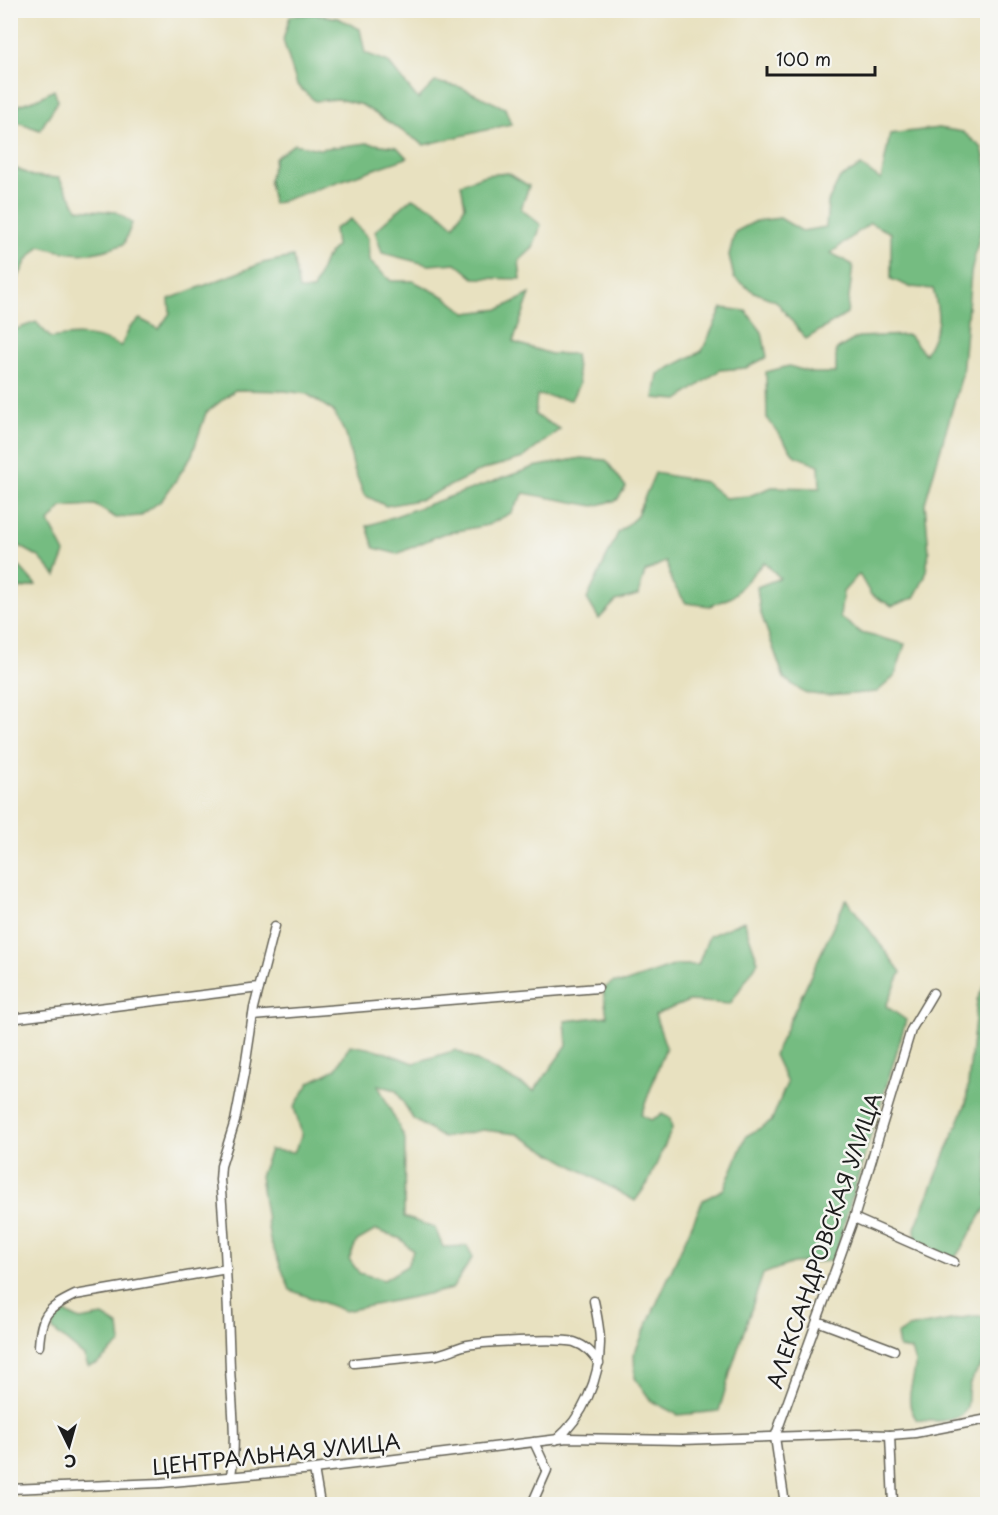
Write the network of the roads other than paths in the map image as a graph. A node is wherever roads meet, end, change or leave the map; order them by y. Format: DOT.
graph roads {
  1 [pos="275,926"];
  2 [pos="259,988"];
  3 [pos="598,988"];
  4 [pos="933,993"];
  5 [pos="253,1016"];
  6 [pos="10,1019"];
  7 [pos="854,1218"];
  8 [pos="954,1262"];
  9 [pos="226,1269"];
  10 [pos="594,1301"];
  11 [pos="817,1321"];
  12 [pos="39,1346"];
  13 [pos="894,1350"];
  14 [pos="354,1363"];
  15 [pos="599,1363"];
  16 [pos="987,1419"];
  17 [pos="890,1435"];
  18 [pos="775,1437"];
  19 [pos="556,1440"];
  20 [pos="534,1442"];
  21 [pos="314,1468"];
  22 [pos="231,1475"];
  23 [pos="10,1489"];
  24 [pos="320,1504"];
  25 [pos="532,1504"];
  26 [pos="785,1504"];
  27 [pos="893,1504"];
  1 -- 2 [label="street"];
  2 -- 5 [label="street"];
  2 -- 6 [label="street"];
  3 -- 5 [label="street"];
  4 -- 7 [label="street, АЛЕКСАНДРОВСКАЯ УЛИЦА"];
  5 -- 9 [label="street"];
  7 -- 8 [label="street"];
  7 -- 11 [label="street, АЛЕКСАНДРОВСКАЯ УЛИЦА"];
  9 -- 12 [label="street"];
  9 -- 22 [label="street"];
  10 -- 15 [label="street"];
  11 -- 13 [label="street"];
  11 -- 18 [label="street, АЛЕКСАНДРОВСКАЯ УЛИЦА"];
  14 -- 15 [label="street"];
  15 -- 19 [label="street"];
  16 -- 17 [label="street, ЦЕНТРАЛЬНАЯ УЛИЦА"];
  17 -- 18 [label="street, ЦЕНТРАЛЬНАЯ УЛИЦА"];
  17 -- 27 [label="street"];
  18 -- 19 [label="street, ЦЕНТРАЛЬНАЯ УЛИЦА"];
  18 -- 26 [label="street, АЛЕКСАНДРОВСКАЯ УЛИЦА"];
  19 -- 20 [label="street, ЦЕНТРАЛЬНАЯ УЛИЦА"];
  20 -- 21 [label="street, ЦЕНТРАЛЬНАЯ УЛИЦА"];
  20 -- 25 [label="street"];
  21 -- 22 [label="street, ЦЕНТРАЛЬНАЯ УЛИЦА"];
  21 -- 24 [label="street"];
  22 -- 23 [label="street, ЦЕНТРАЛЬНАЯ УЛИЦА"];
}
